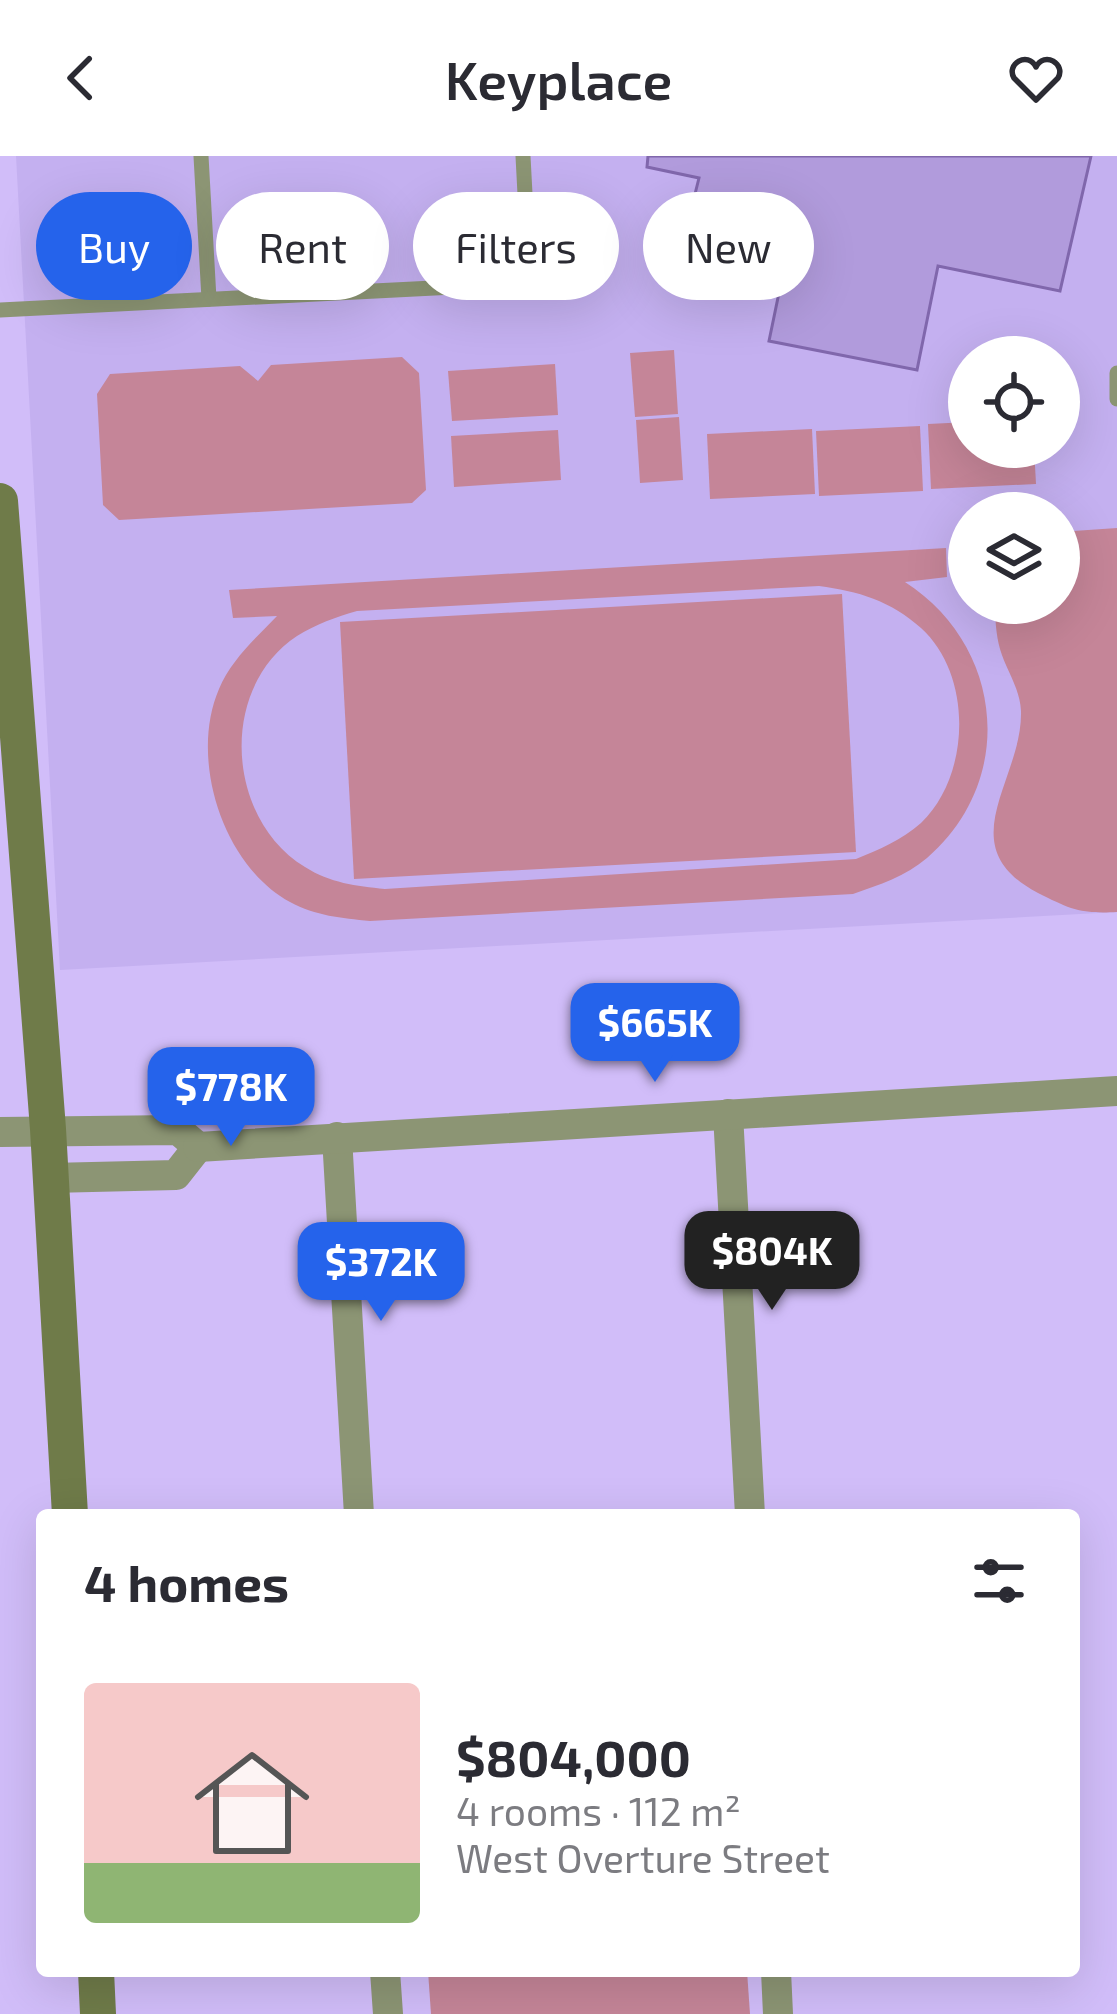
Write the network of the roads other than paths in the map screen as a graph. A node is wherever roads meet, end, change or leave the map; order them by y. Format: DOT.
graph roads {
  1 [pos="201,156"];
  2 [pos="523,156"];
  3 [pos="209,299"];
  4 [pos="0,310"];
  5 [pos="1117,374"];
  6 [pos="1117,400"];
  7 [pos="0,501"];
  8 [pos="1117,1091"];
  9 [pos="728,1114"];
  10 [pos="48,1129"];
  11 [pos="0,1132"];
  12 [pos="337,1137"];
  13 [pos="198,1147"];
  14 [pos="50,1178"];
  15 [pos="70,1509"];
  16 [pos="359,1509"];
  17 [pos="750,1509"];
  18 [pos="96,1977"];
  19 [pos="385,1977"];
  20 [pos="776,1977"];
  21 [pos="98,2014"];
  22 [pos="388,2014"];
  23 [pos="778,2014"];
  1 -- 3 [label="lane"];
  2 -- 3 [label="lane"];
  3 -- 4 [label="lane"];
  5 -- 6 [label="lane"];
  7 -- 10 [label="main road"];
  8 -- 9 [label="street"];
  9 -- 12 [label="street"];
  9 -- 17 [label="street"];
  10 -- 11 [label="street"];
  10 -- 13 [label="street"];
  10 -- 14 [label="main road"];
  12 -- 13 [label="street"];
  12 -- 16 [label="street"];
  13 -- 14 [label="street"];
  14 -- 15 [label="main road"];
  18 -- 21 [label="main road"];
  19 -- 22 [label="street"];
  20 -- 23 [label="street"];
}
